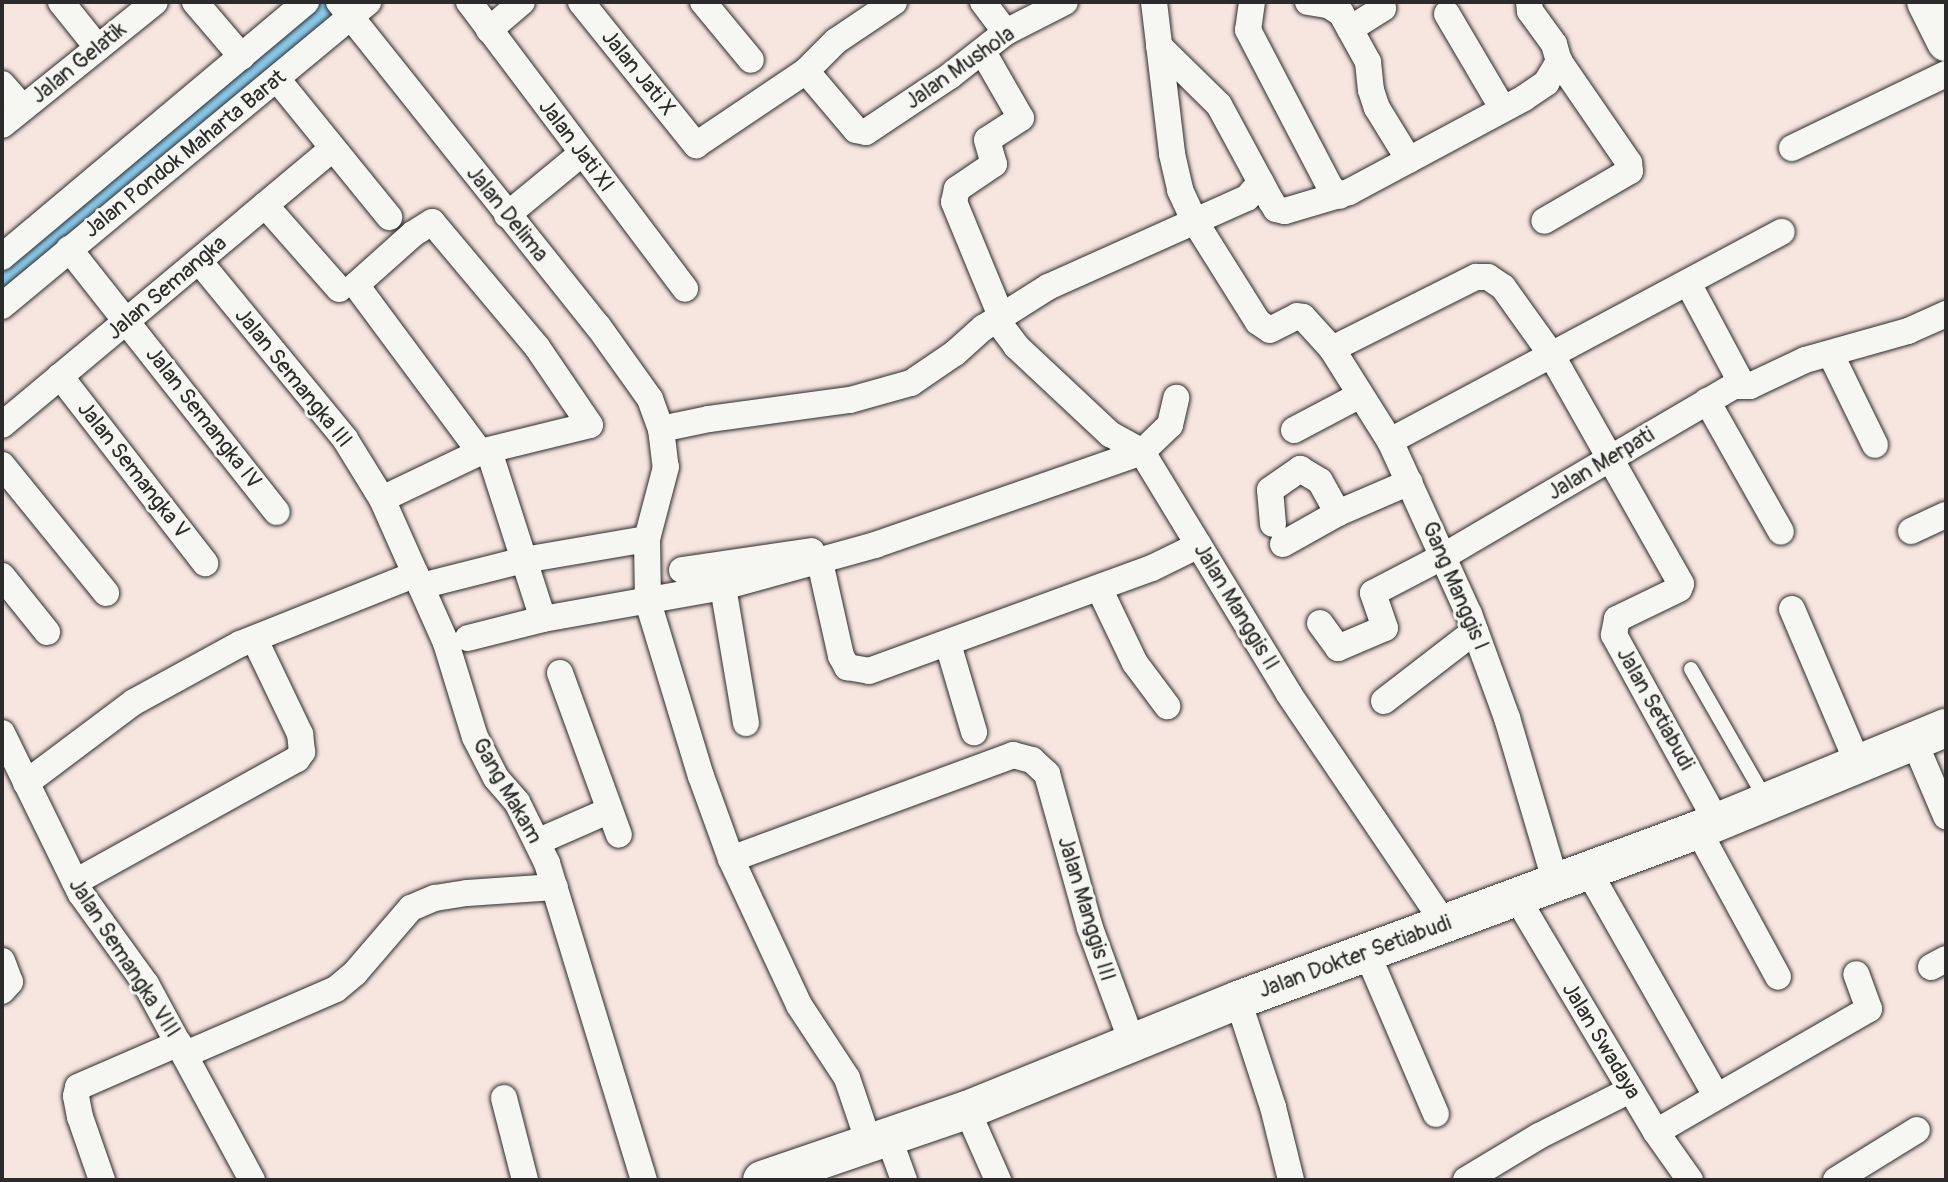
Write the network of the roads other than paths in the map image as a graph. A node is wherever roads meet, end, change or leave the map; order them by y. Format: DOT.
graph roads {
  1 [pos="61,2"];
  2 [pos="155,2"];
  3 [pos="195,2"];
  4 [pos="306,2"];
  5 [pos="469,2"];
  6 [pos="522,2"];
  7 [pos="581,2"];
  8 [pos="703,2"];
  9 [pos="894,2"];
  10 [pos="983,2"];
  11 [pos="1065,2"];
  12 [pos="1154,2"];
  13 [pos="1252,2"];
  14 [pos="1308,2"];
  15 [pos="1529,2"];
  16 [pos="350,6"];
  17 [pos="1383,8"];
  18 [pos="1447,14"];
  19 [pos="1350,29"];
  20 [pos="489,30"];
  21 [pos="1006,32"];
  22 [pos="1159,46"];
  23 [pos="98,48"];
  24 [pos="983,52"];
  25 [pos="242,57"];
  26 [pos="751,60"];
  27 [pos="1559,61"];
  28 [pos="806,71"];
  29 [pos="1946,74"];
  30 [pos="277,79"];
  31 [pos="2,84"];
  32 [pos="23,108"];
  33 [pos="1503,109"];
  34 [pos="2,125"];
  35 [pos="1792,148"];
  36 [pos="331,150"];
  37 [pos="581,154"];
  38 [pos="1409,160"];
  39 [pos="1261,182"];
  40 [pos="1340,196"];
  41 [pos="265,205"];
  42 [pos="507,215"];
  43 [pos="389,217"];
  44 [pos="1194,220"];
  45 [pos="1544,221"];
  46 [pos="1782,232"];
  47 [pos="69,249"];
  48 [pos="2,256"];
  49 [pos="199,261"];
  50 [pos="1688,283"];
  51 [pos="339,289"];
  52 [pos="685,289"];
  53 [pos="2,306"];
  54 [pos="1946,314"];
  55 [pos="999,318"];
  56 [pos="127,321"];
  57 [pos="1332,349"];
  58 [pos="1551,354"];
  59 [pos="1831,355"];
  60 [pos="60,376"];
  61 [pos="1742,384"];
  62 [pos="1360,395"];
  63 [pos="1176,398"];
  64 [pos="1707,401"];
  65 [pos="2,425"];
  66 [pos="661,429"];
  67 [pos="1294,430"];
  68 [pos="1390,441"];
  69 [pos="1875,445"];
  70 [pos="485,452"];
  71 [pos="1142,452"];
  72 [pos="1609,460"];
  73 [pos="2,465"];
  74 [pos="1410,482"];
  75 [pos="382,499"];
  76 [pos="277,512"];
  77 [pos="1338,513"];
  78 [pos="1946,515"];
  79 [pos="1911,531"];
  80 [pos="1781,532"];
  81 [pos="647,539"];
  82 [pos="1199,545"];
  83 [pos="1444,556"];
  84 [pos="830,559"];
  85 [pos="524,560"];
  86 [pos="205,563"];
  87 [pos="682,570"];
  88 [pos="2,576"];
  89 [pos="419,580"];
  90 [pos="723,587"];
  91 [pos="1099,588"];
  92 [pos="106,593"];
  93 [pos="648,602"];
  94 [pos="1792,609"];
  95 [pos="543,619"];
  96 [pos="1320,623"];
  97 [pos="1475,631"];
  98 [pos="47,632"];
  99 [pos="468,638"];
  100 [pos="255,640"];
  101 [pos="948,644"];
  102 [pos="1691,669"];
  103 [pos="560,673"];
  104 [pos="1384,701"];
  105 [pos="1167,706"];
  106 [pos="746,723"];
  107 [pos="974,732"];
  108 [pos="2,733"];
  109 [pos="1930,734"];
  110 [pos="1858,764"];
  111 [pos="26,783"];
  112 [pos="1766,802"];
  113 [pos="1946,816"];
  114 [pos="1708,826"];
  115 [pos="537,842"];
  116 [pos="731,859"];
  117 [pos="1573,878"];
  118 [pos="75,882"];
  119 [pos="555,887"];
  120 [pos="1517,898"];
  121 [pos="1445,924"];
  122 [pos="1367,953"];
  123 [pos="1856,974"];
  124 [pos="1778,977"];
  125 [pos="1238,1000"];
  126 [pos="1132,1042"];
  127 [pos="182,1049"];
  128 [pos="1630,1090"];
  129 [pos="1715,1094"];
  130 [pos="504,1098"];
  131 [pos="967,1110"];
  132 [pos="1436,1114"];
  133 [pos="1917,1130"];
  134 [pos="1656,1132"];
  135 [pos="879,1140"];
  136 [pos="809,1172"];
  137 [pos="102,1180"];
  138 [pos="252,1180"];
  139 [pos="525,1180"];
  140 [pos="644,1180"];
  141 [pos="762,1180"];
  142 [pos="904,1180"];
  143 [pos="998,1180"];
  144 [pos="1291,1180"];
  145 [pos="1466,1180"];
  146 [pos="1690,1180"];
  147 [pos="1836,1180"];
  1 -- 23 [label="street"];
  2 -- 23 [label="street, Jalan Gelatik"];
  3 -- 25 [label="street"];
  4 -- 25 [label="street, Jalan Pondok Maharta Barat"];
  5 -- 20 [label="street, Jalan Jati XI"];
  6 -- 20 [label="street"];
  7 -- 28 [label="street, Jalan Jati X"];
  8 -- 26 [label="street"];
  9 -- 28 [label="street"];
  10 -- 21 [label="street"];
  11 -- 21 [label="street, Jalan Mushola"];
  12 -- 22 [label="street"];
  13 -- 40 [label="street"];
  14 -- 19 [label="street"];
  15 -- 27 [label="street"];
  16 -- 30 [label="street, Jalan Pondok Maharta Barat"];
  16 -- 42 [label="street, Jalan Delima"];
  17 -- 19 [label="street"];
  18 -- 33 [label="street"];
  19 -- 38 [label="street"];
  20 -- 37 [label="street, Jalan Jati XI"];
  21 -- 24 [label="street, Jalan Mushola"];
  22 -- 39 [label="street"];
  22 -- 44 [label="street"];
  23 -- 32 [label="street, Jalan Gelatik"];
  24 -- 28 [label="street, Jalan Mushola"];
  24 -- 55 [label="street, Jalan Manggis II"];
  25 -- 48 [label="street, Jalan Pondok Maharta Barat"];
  27 -- 33 [label="street"];
  27 -- 45 [label="street"];
  29 -- 35 [label="street"];
  30 -- 36 [label="street"];
  30 -- 47 [label="street, Jalan Pondok Maharta Barat"];
  31 -- 32 [label="street"];
  32 -- 34 [label="street, Jalan Gelatik"];
  33 -- 38 [label="street"];
  36 -- 41 [label="street, Jalan Semangka"];
  36 -- 43 [label="street"];
  37 -- 42 [label="street"];
  37 -- 52 [label="street, Jalan Jati XI"];
  38 -- 40 [label="street"];
  39 -- 40 [label="street"];
  39 -- 44 [label="street"];
  41 -- 49 [label="street, Jalan Semangka"];
  41 -- 51 [label="street"];
  42 -- 66 [label="street, Jalan Delima"];
  44 -- 55 [label="street"];
  44 -- 57 [label="street, Gang Manggis I"];
  46 -- 50 [label="street"];
  47 -- 53 [label="street, Jalan Pondok Maharta Barat"];
  47 -- 56 [label="street, Jalan Semangka IV"];
  49 -- 56 [label="street, Jalan Semangka"];
  49 -- 75 [label="street, Jalan Semangka III"];
  50 -- 58 [label="street"];
  50 -- 61 [label="street"];
  54 -- 59 [label="street, Jalan Merpati"];
  55 -- 66 [label="street"];
  55 -- 71 [label="street, Jalan Manggis II"];
  56 -- 60 [label="street, Jalan Semangka"];
  56 -- 76 [label="street, Jalan Semangka IV"];
  57 -- 58 [label="street"];
  57 -- 62 [label="street, Gang Manggis I"];
  58 -- 68 [label="street"];
  58 -- 72 [label="street"];
  59 -- 61 [label="street, Jalan Merpati"];
  59 -- 69 [label="street"];
  60 -- 65 [label="street, Jalan Semangka"];
  60 -- 86 [label="street, Jalan Semangka V"];
  61 -- 64 [label="street, Jalan Merpati"];
  62 -- 67 [label="street"];
  62 -- 68 [label="street, Gang Manggis I"];
  63 -- 71 [label="street"];
  64 -- 72 [label="street, Jalan Merpati"];
  64 -- 80 [label="street"];
  66 -- 81 [label="street, Jalan Delima"];
  68 -- 74 [label="street, Gang Manggis I"];
  70 -- 70 [label="street"];
  70 -- 75 [label="street"];
  70 -- 85 [label="street"];
  71 -- 82 [label="street, Jalan Manggis II"];
  71 -- 84 [label="street"];
  72 -- 83 [label="street, Jalan Merpati"];
  72 -- 114 [label="street, Jalan Setiabudi"];
  73 -- 92 [label="street"];
  74 -- 77 [label="street"];
  74 -- 83 [label="street, Gang Manggis I"];
  75 -- 89 [label="street, Gang Makam"];
  77 -- 77 [label="street"];
  78 -- 79 [label="street"];
  81 -- 85 [label="street"];
  81 -- 93 [label="street, Jalan Delima"];
  82 -- 91 [label="street"];
  82 -- 121 [label="street, Jalan Manggis II"];
  83 -- 96 [label="street, Jalan Merpati"];
  83 -- 97 [label="street, Gang Manggis I"];
  84 -- 87 [label="street"];
  84 -- 90 [label="street"];
  84 -- 101 [label="street"];
  85 -- 89 [label="street"];
  85 -- 95 [label="street"];
  88 -- 98 [label="street"];
  89 -- 100 [label="street"];
  89 -- 115 [label="street, Gang Makam"];
  90 -- 93 [label="street"];
  90 -- 106 [label="street"];
  91 -- 101 [label="street"];
  91 -- 105 [label="street"];
  93 -- 95 [label="street"];
  93 -- 116 [label="street, Jalan Delima"];
  94 -- 110 [label="street"];
  95 -- 99 [label="street"];
  97 -- 104 [label="street"];
  97 -- 117 [label="street, Gang Manggis I"];
  100 -- 111 [label="street"];
  100 -- 118 [label="street"];
  101 -- 107 [label="street"];
  102 -- 112 [label="lane"];
  103 -- 115 [label="street"];
  108 -- 111 [label="street, Jalan Semangka VIII"];
  109 -- 110 [label="street, Jalan Dokter Setiabudi"];
  109 -- 113 [label="street"];
  110 -- 112 [label="street, Jalan Dokter Setiabudi"];
  111 -- 118 [label="street, Jalan Semangka VIII"];
  112 -- 114 [label="street, Jalan Dokter Setiabudi"];
  114 -- 117 [label="street, Jalan Dokter Setiabudi"];
  114 -- 124 [label="street"];
  115 -- 119 [label="street, Gang Makam"];
  116 -- 126 [label="street, Jalan Manggis III"];
  116 -- 135 [label="street, Jalan Delima"];
  117 -- 120 [label="street, Jalan Dokter Setiabudi"];
  117 -- 129 [label="street, Gang Manggis I"];
  118 -- 127 [label="street, Jalan Semangka VIII"];
  119 -- 127 [label="street"];
  119 -- 140 [label="street, Gang Makam"];
  120 -- 121 [label="street, Jalan Dokter Setiabudi"];
  120 -- 128 [label="street, Jalan Swadaya"];
  121 -- 122 [label="street, Jalan Dokter Setiabudi"];
  122 -- 125 [label="street, Jalan Dokter Setiabudi"];
  122 -- 132 [label="street"];
  123 -- 129 [label="street"];
  125 -- 126 [label="street, Jalan Dokter Setiabudi"];
  125 -- 144 [label="street"];
  126 -- 131 [label="street, Jalan Dokter Setiabudi"];
  127 -- 137 [label="street"];
  127 -- 138 [label="street, Jalan Semangka VIII"];
  128 -- 134 [label="street, Jalan Swadaya"];
  128 -- 145 [label="street"];
  129 -- 134 [label="street"];
  130 -- 139 [label="street"];
  131 -- 135 [label="street, Jalan Dokter Setiabudi"];
  131 -- 143 [label="street"];
  133 -- 147 [label="street"];
  134 -- 146 [label="street, Jalan Swadaya"];
  135 -- 136 [label="street, Jalan Dokter Setiabudi"];
  135 -- 142 [label="street, Jalan Delima"];
  136 -- 141 [label="street, Jalan Dokter Setiabudi"];
}
